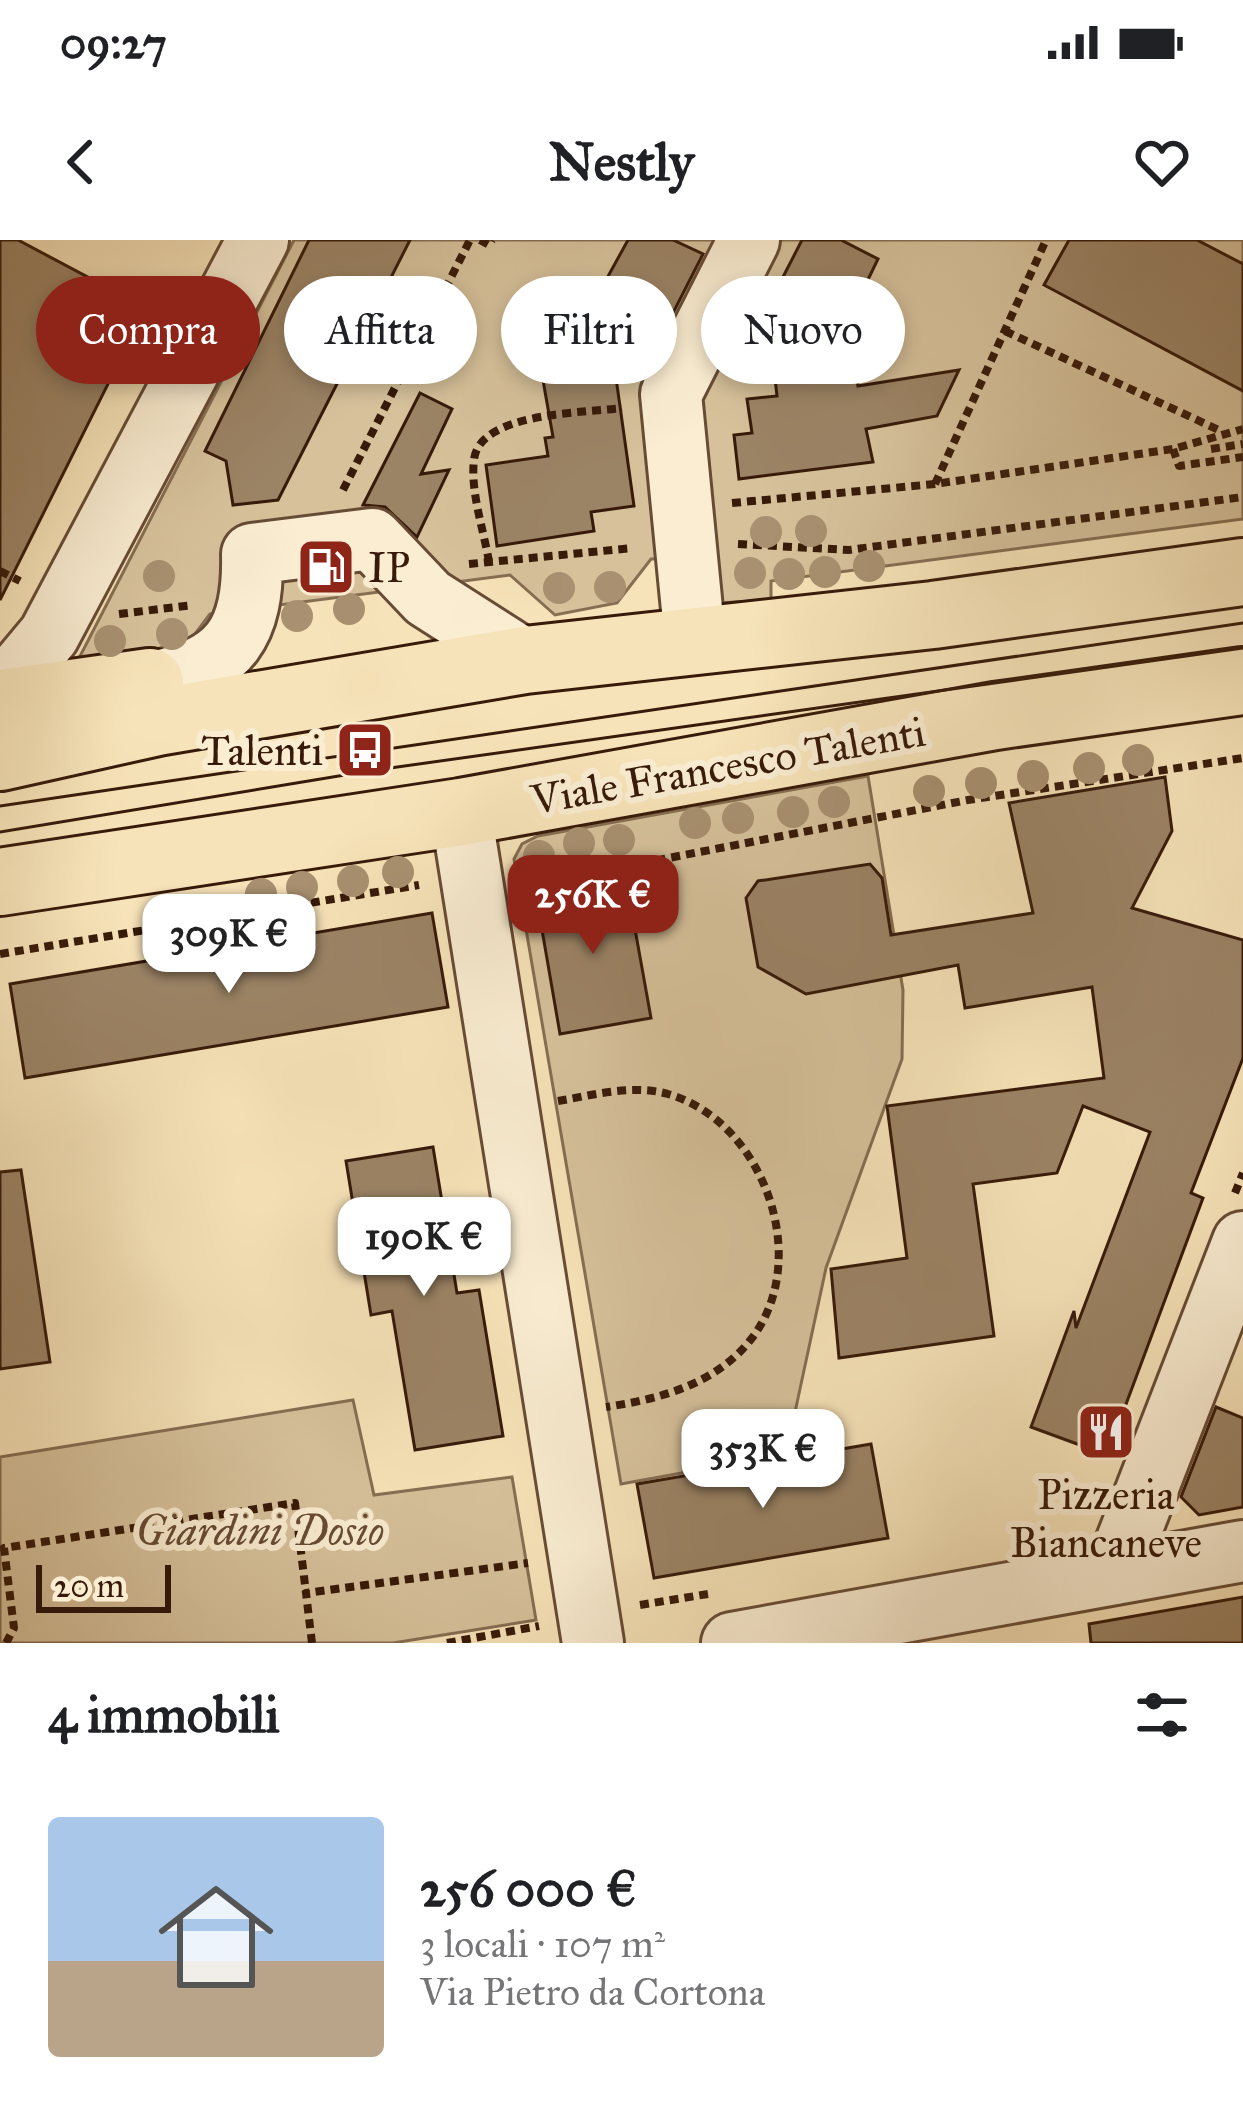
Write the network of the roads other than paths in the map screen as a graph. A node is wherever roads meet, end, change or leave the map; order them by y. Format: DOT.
graph roads {
  1 [pos="258,240"];
  2 [pos="748,240"];
  3 [pos="1243,572"];
  4 [pos="695,640"];
  5 [pos="524,660"];
  6 [pos="153,682"];
  7 [pos="303,696"];
  8 [pos="0,698"];
  9 [pos="1238,713"];
  10 [pos="0,757"];
  11 [pos="461,812"];
  12 [pos="0,882"];
  13 [pos="1239,1218"];
  14 [pos="1243,1551"];
  15 [pos="1114,1574"];
  16 [pos="721,1618"];
  17 [pos="611,1625"];
  1 -- 8 [label="street"];
  2 -- 4 [label="street"];
  3 -- 4 [label="main road"];
  4 -- 5 [label="main road"];
  5 -- 6 [label="street"];
  5 -- 7 [label="main road"];
  6 -- 7 [label="main road"];
  6 -- 8 [label="main road"];
  7 -- 10 [label="main road"];
  9 -- 11 [label="main road, Viale Francesco Talenti"];
  11 -- 12 [label="main road, Viale Francesco Talenti"];
  11 -- 17 [label="street"];
  13 -- 15 [label="street"];
  14 -- 15 [label="street"];
  15 -- 16 [label="street"];
}
